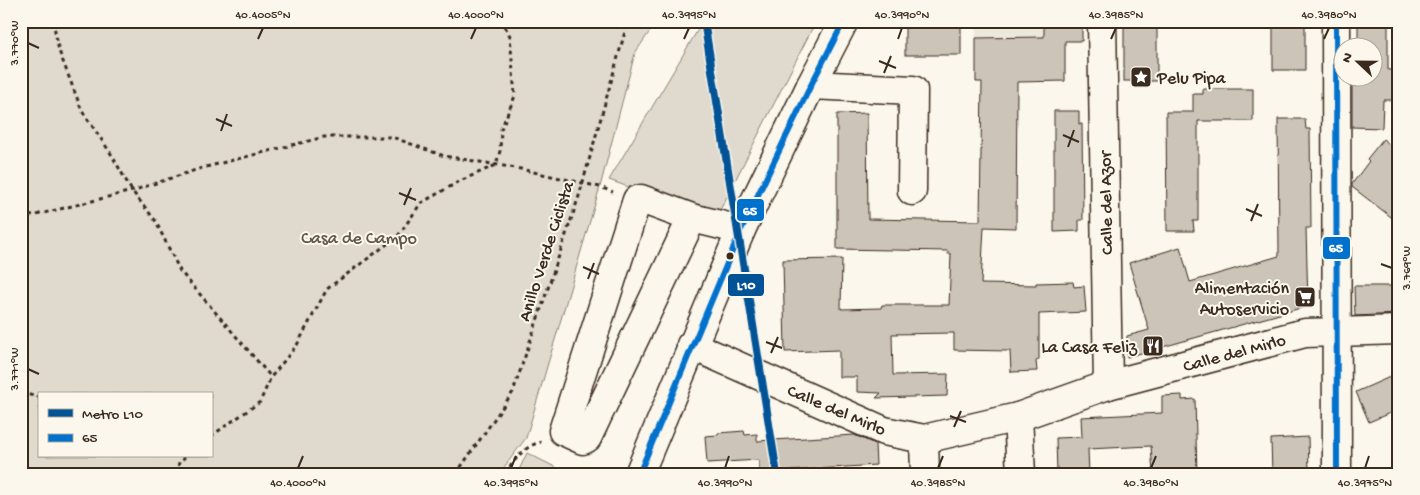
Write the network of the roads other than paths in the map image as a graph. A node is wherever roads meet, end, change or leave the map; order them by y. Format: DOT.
graph roads {
  1 [pos="844,21"];
  2 [pos="1102,21"];
  3 [pos="1336,21"];
  4 [pos="811,85"];
  5 [pos="912,191"];
  6 [pos="692,218"];
  7 [pos="741,230"];
  8 [pos="1399,330"];
  9 [pos="1338,331"];
  10 [pos="691,346"];
  11 [pos="1108,385"];
  12 [pos="1018,417"];
  13 [pos="924,439"];
  14 [pos="639,474"];
  15 [pos="924,474"];
  16 [pos="1021,474"];
  17 [pos="1337,474"];
  1 -- 4 [label="street"];
  2 -- 11 [label="street, Calle del Azor"];
  3 -- 9 [label="street"];
  4 -- 5 [label="street"];
  4 -- 7 [label="street"];
  6 -- 6 [label="street"];
  6 -- 7 [label="street"];
  7 -- 10 [label="street"];
  8 -- 9 [label="street, Calle del Mirlo"];
  9 -- 11 [label="street, Calle del Mirlo"];
  9 -- 17 [label="street"];
  10 -- 13 [label="street, Calle del Mirlo"];
  10 -- 14 [label="street"];
  11 -- 12 [label="street, Calle del Mirlo"];
  12 -- 13 [label="street, Calle del Mirlo"];
  12 -- 16 [label="street"];
  13 -- 15 [label="street"];
}
